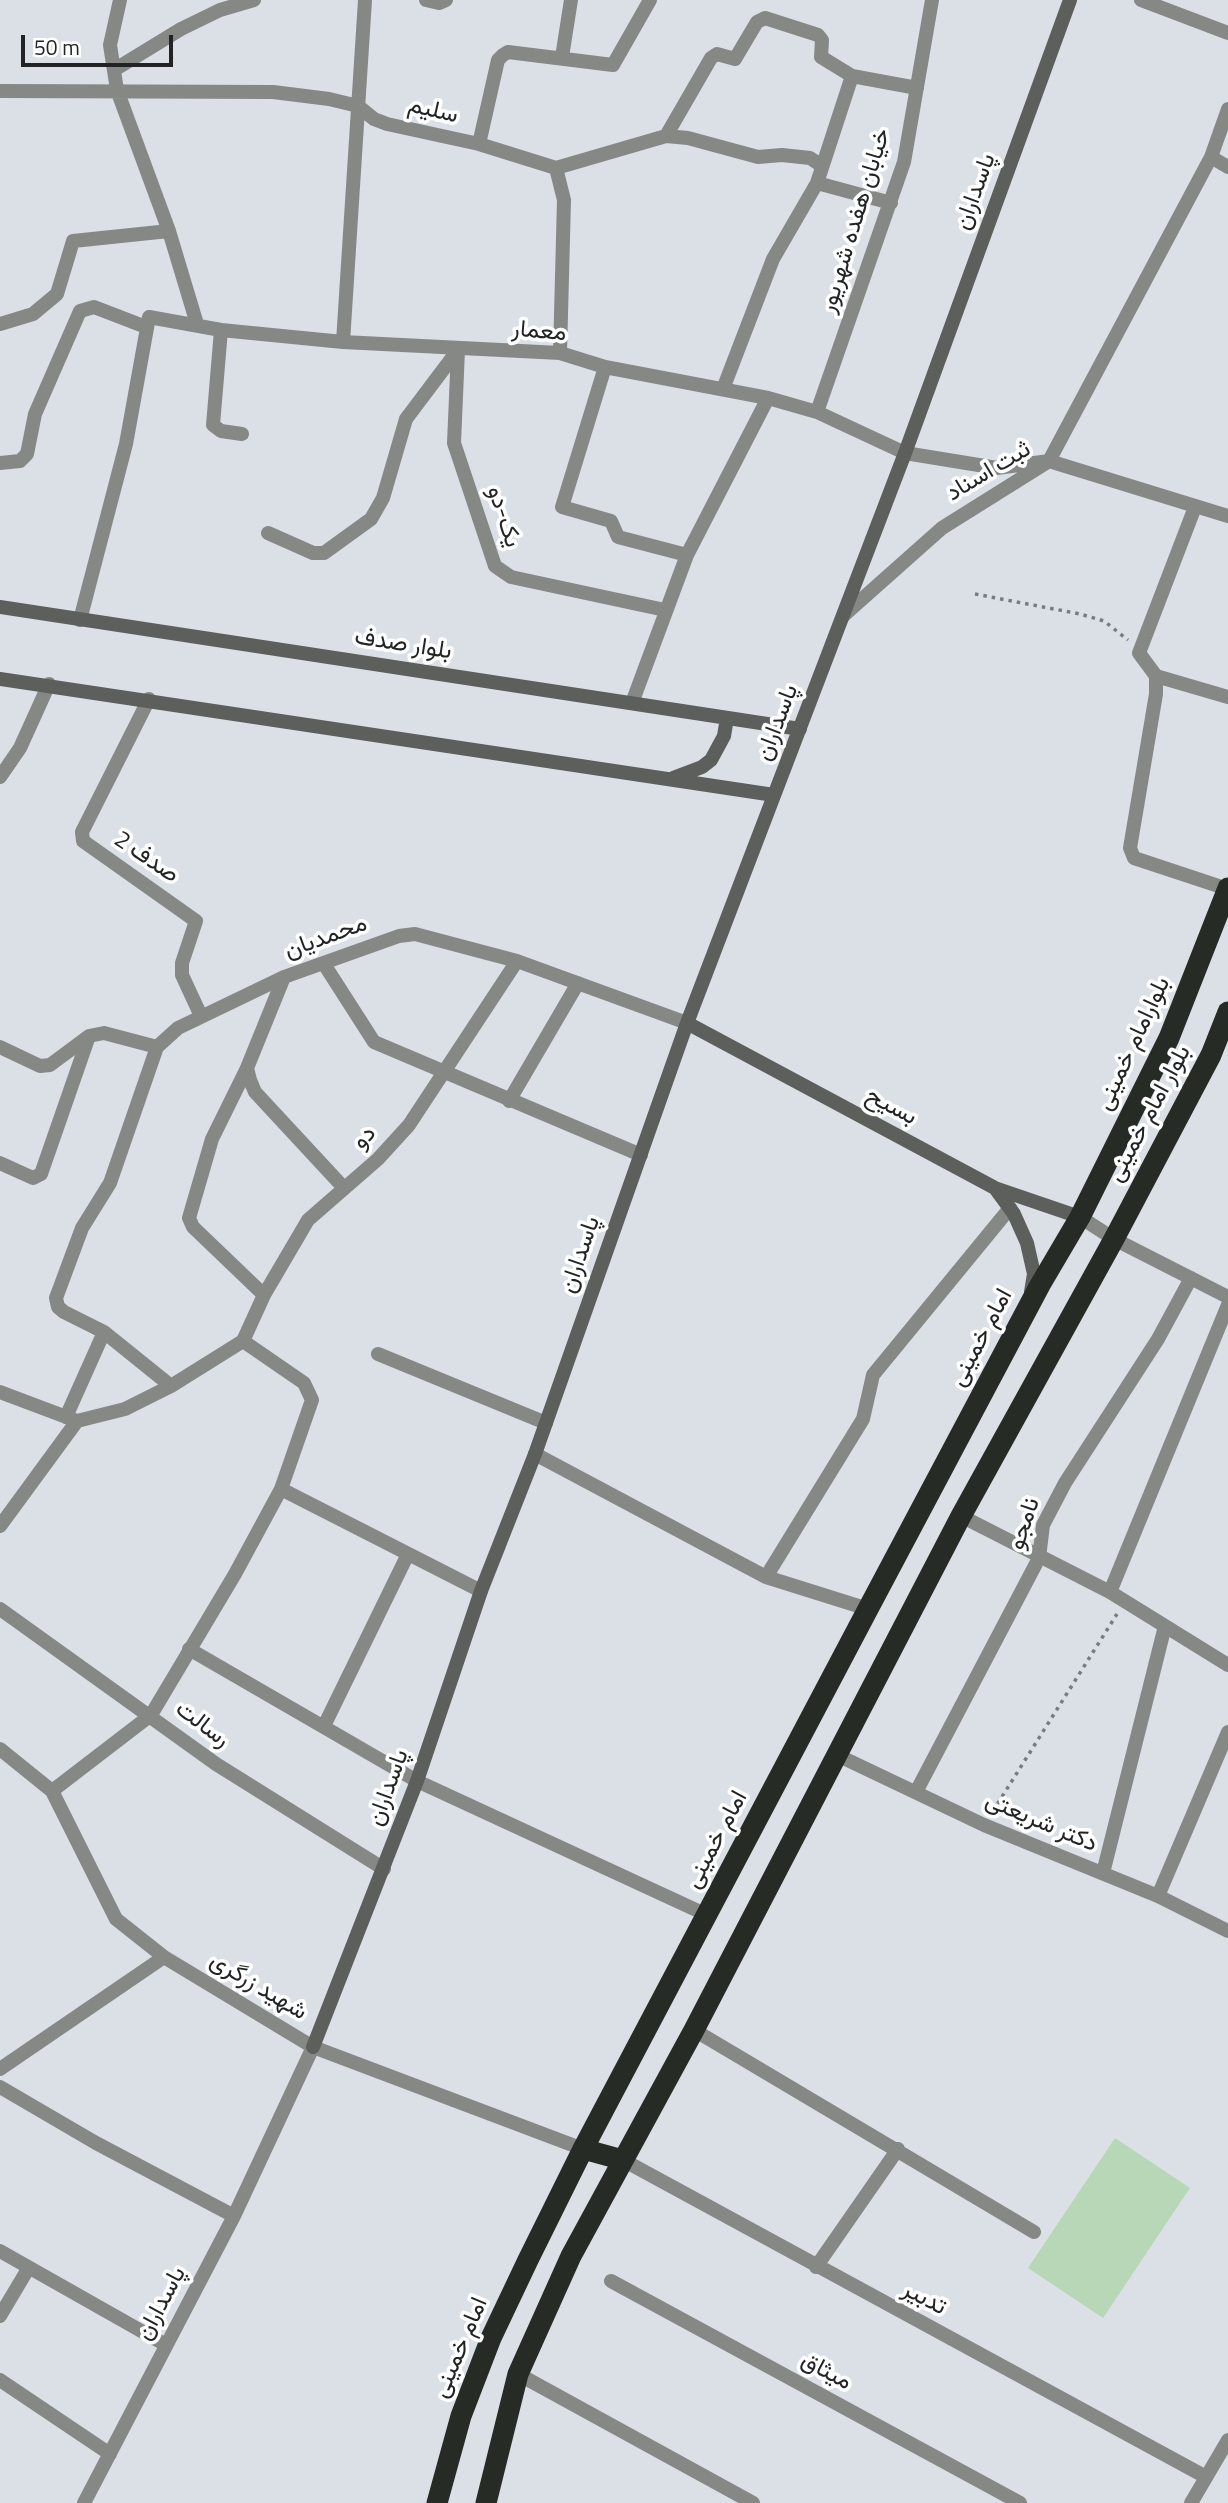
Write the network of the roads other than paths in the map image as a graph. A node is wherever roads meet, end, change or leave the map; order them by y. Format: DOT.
graph roads {
  1 [pos="120,0"];
  2 [pos="254,0"];
  3 [pos="365,0"];
  4 [pos="426,0"];
  5 [pos="446,0"];
  6 [pos="571,0"];
  7 [pos="650,0"];
  8 [pos="932,0"];
  9 [pos="1070,0"];
  10 [pos="1141,0"];
  11 [pos="1228,33"];
  12 [pos="562,57"];
  13 [pos="114,70"];
  14 [pos="852,76"];
  15 [pos="917,88"];
  16 [pos="117,90"];
  17 [pos="0,91"];
  18 [pos="358,106"];
  19 [pos="1228,109"];
  20 [pos="666,136"];
  21 [pos="479,144"];
  22 [pos="1211,158"];
  23 [pos="822,166"];
  24 [pos="1228,167"];
  25 [pos="556,168"];
  26 [pos="817,183"];
  27 [pos="891,203"];
  28 [pos="169,231"];
  29 [pos="0,324"];
  30 [pos="197,324"];
  31 [pos="146,327"];
  32 [pos="221,330"];
  33 [pos="343,342"];
  34 [pos="458,350"];
  35 [pos="560,353"];
  36 [pos="605,367"];
  37 [pos="723,389"];
  38 [pos="768,398"];
  39 [pos="817,412"];
  40 [pos="242,435"];
  41 [pos="905,453"];
  42 [pos="1049,461"];
  43 [pos="0,463"];
  44 [pos="1195,506"];
  45 [pos="1228,516"];
  46 [pos="268,533"];
  47 [pos="687,555"];
  48 [pos="0,607"];
  49 [pos="665,610"];
  50 [pos="843,615"];
  51 [pos="80,620"];
  52 [pos="1156,676"];
  53 [pos="0,679"];
  54 [pos="49,684"];
  55 [pos="1228,697"];
  56 [pos="149,699"];
  57 [pos="632,703"];
  58 [pos="727,718"];
  59 [pos="800,729"];
  60 [pos="0,777"];
  61 [pos="668,779"];
  62 [pos="774,795"];
  63 [pos="1228,889"];
  64 [pos="517,961"];
  65 [pos="324,964"];
  66 [pos="284,977"];
  67 [pos="579,983"];
  68 [pos="1228,1012"];
  69 [pos="201,1016"];
  70 [pos="687,1023"];
  71 [pos="89,1036"];
  72 [pos="1222,1042"];
  73 [pos="157,1047"];
  74 [pos="0,1048"];
  75 [pos="247,1068"];
  76 [pos="444,1071"];
  77 [pos="509,1101"];
  78 [pos="641,1155"];
  79 [pos="0,1163"];
  80 [pos="344,1188"];
  81 [pos="995,1188"];
  82 [pos="1010,1208"];
  83 [pos="1080,1217"];
  84 [pos="1114,1239"];
  85 [pos="1191,1278"];
  86 [pos="264,1295"];
  87 [pos="1228,1297"];
  88 [pos="1030,1304"];
  89 [pos="1228,1305"];
  90 [pos="104,1332"];
  91 [pos="243,1341"];
  92 [pos="377,1354"];
  93 [pos="171,1386"];
  94 [pos="0,1392"];
  95 [pos="72,1419"];
  96 [pos="546,1423"];
  97 [pos="535,1454"];
  98 [pos="281,1489"];
  99 [pos="961,1516"];
  100 [pos="0,1526"];
  101 [pos="408,1554"];
  102 [pos="1039,1558"];
  103 [pos="766,1577"];
  104 [pos="481,1591"];
  105 [pos="1110,1592"];
  106 [pos="0,1609"];
  107 [pos="868,1609"];
  108 [pos="1165,1626"];
  109 [pos="189,1649"];
  110 [pos="1228,1665"];
  111 [pos="151,1715"];
  112 [pos="324,1726"];
  113 [pos="1228,1732"];
  114 [pos="0,1749"];
  115 [pos="837,1755"];
  116 [pos="417,1781"];
  117 [pos="52,1791"];
  118 [pos="916,1792"];
  119 [pos="384,1869"];
  120 [pos="1103,1873"];
  121 [pos="1158,1896"];
  122 [pos="707,1915"];
  123 [pos="1228,1931"];
  124 [pos="164,1957"];
  125 [pos="694,2030"];
  126 [pos="313,2048"];
  127 [pos="0,2069"];
  128 [pos="0,2087"];
  129 [pos="583,2149"];
  130 [pos="898,2149"];
  131 [pos="623,2160"];
  132 [pos="234,2216"];
  133 [pos="1034,2232"];
  134 [pos="0,2251"];
  135 [pos="816,2267"];
  136 [pos="28,2269"];
  137 [pos="611,2281"];
  138 [pos="0,2316"];
  139 [pos="166,2345"];
  140 [pos="518,2374"];
  141 [pos="0,2380"];
  142 [pos="1228,2440"];
  143 [pos="110,2454"];
  144 [pos="1206,2477"];
  145 [pos="84,2503"];
  146 [pos="437,2503"];
  147 [pos="486,2503"];
  148 [pos="752,2503"];
  149 [pos="1020,2503"];
  150 [pos="1191,2503"];
  1 -- 13 [label="street"];
  2 -- 13 [label="street"];
  3 -- 18 [label="street"];
  4 -- 5 [label="street"];
  6 -- 12 [label="street"];
  7 -- 12 [label="street"];
  8 -- 15 [label="street, خیابان هفده شهریور"];
  9 -- 41 [label="street, پاسداران"];
  10 -- 11 [label="street"];
  12 -- 21 [label="street"];
  13 -- 16 [label="street"];
  14 -- 15 [label="street"];
  14 -- 20 [label="street"];
  14 -- 23 [label="street"];
  15 -- 27 [label="street, خیابان هفده شهریور"];
  16 -- 17 [label="street, سلیم"];
  16 -- 18 [label="street, سلیم"];
  16 -- 28 [label="street"];
  18 -- 21 [label="street, سلیم"];
  18 -- 33 [label="street"];
  19 -- 22 [label="street"];
  20 -- 23 [label="street"];
  20 -- 25 [label="street"];
  21 -- 25 [label="street, سلیم"];
  22 -- 24 [label="street"];
  22 -- 42 [label="street"];
  23 -- 26 [label="street"];
  25 -- 35 [label="street"];
  26 -- 27 [label="street"];
  26 -- 37 [label="street"];
  27 -- 39 [label="street, خیابان هفده شهریور"];
  28 -- 29 [label="street"];
  28 -- 30 [label="street"];
  30 -- 31 [label="street, معمار"];
  30 -- 32 [label="street, معمار"];
  31 -- 43 [label="street"];
  31 -- 51 [label="street"];
  32 -- 33 [label="street, معمار"];
  32 -- 40 [label="street"];
  33 -- 34 [label="street, معمار"];
  34 -- 35 [label="street, معمار"];
  34 -- 46 [label="street"];
  34 -- 49 [label="street, یک-دو"];
  35 -- 36 [label="street, معمار"];
  36 -- 37 [label="street, معمار"];
  36 -- 47 [label="street"];
  37 -- 38 [label="street, معمار"];
  38 -- 39 [label="street, معمار"];
  38 -- 47 [label="street"];
  39 -- 41 [label="street, معمار"];
  41 -- 42 [label="street, معمار"];
  41 -- 50 [label="street, پاسداران"];
  42 -- 44 [label="street, ثبت اسناد"];
  42 -- 50 [label="street, ثبت اسناد"];
  44 -- 45 [label="street, ثبت اسناد"];
  44 -- 52 [label="street"];
  47 -- 49 [label="street"];
  48 -- 51 [label="street, بلوار صدف"];
  49 -- 57 [label="street"];
  50 -- 59 [label="street, پاسداران"];
  51 -- 57 [label="street, بلوار صدف"];
  52 -- 55 [label="street"];
  52 -- 63 [label="street"];
  53 -- 54 [label="street"];
  54 -- 56 [label="street"];
  54 -- 60 [label="street"];
  56 -- 61 [label="street"];
  56 -- 69 [label="street, صدف 2"];
  57 -- 58 [label="street, بلوار صدف"];
  58 -- 59 [label="street, بلوار صدف"];
  58 -- 61 [label="street"];
  59 -- 62 [label="street, پاسداران"];
  61 -- 62 [label="street"];
  62 -- 70 [label="street, پاسداران"];
  63 -- 83 [label="highway, بلوارامام خمینی"];
  64 -- 65 [label="street, محمدیان"];
  64 -- 67 [label="street, محمدیان"];
  64 -- 76 [label="street, دو"];
  65 -- 66 [label="street, محمدیان"];
  65 -- 76 [label="street"];
  66 -- 69 [label="street, محمدیان"];
  66 -- 75 [label="street"];
  67 -- 70 [label="street, محمدیان"];
  67 -- 77 [label="street"];
  68 -- 72 [label="highway, بلوار امام خمینی"];
  69 -- 73 [label="street, محمدیان"];
  70 -- 78 [label="street, پاسداران"];
  70 -- 81 [label="street, بسیح"];
  71 -- 73 [label="street"];
  71 -- 74 [label="street"];
  71 -- 79 [label="street"];
  72 -- 84 [label="highway, بلوار امام خمینی"];
  73 -- 90 [label="street"];
  75 -- 80 [label="street"];
  75 -- 86 [label="street"];
  76 -- 77 [label="street"];
  76 -- 80 [label="street, دو"];
  77 -- 78 [label="street"];
  78 -- 96 [label="street, پاسداران"];
  80 -- 86 [label="street, دو"];
  81 -- 82 [label="street"];
  81 -- 83 [label="street, بسیح"];
  82 -- 88 [label="street"];
  82 -- 103 [label="street"];
  83 -- 84 [label="street"];
  83 -- 88 [label="highway, امام خمینی"];
  84 -- 85 [label="street"];
  84 -- 99 [label="highway"];
  85 -- 87 [label="street"];
  85 -- 102 [label="street, نامجو"];
  86 -- 91 [label="street, دو"];
  88 -- 107 [label="highway, امام خمینی"];
  89 -- 105 [label="street"];
  90 -- 93 [label="street"];
  90 -- 95 [label="street"];
  91 -- 93 [label="street"];
  91 -- 98 [label="street"];
  92 -- 96 [label="street"];
  93 -- 95 [label="street"];
  94 -- 95 [label="street"];
  95 -- 100 [label="street"];
  96 -- 97 [label="street, پاسداران"];
  97 -- 103 [label="street"];
  97 -- 104 [label="street, پاسداران"];
  98 -- 101 [label="street"];
  98 -- 109 [label="street"];
  99 -- 102 [label="street"];
  99 -- 115 [label="highway"];
  101 -- 104 [label="street"];
  101 -- 112 [label="street"];
  102 -- 105 [label="street"];
  102 -- 118 [label="street, نامجو"];
  103 -- 107 [label="street"];
  104 -- 116 [label="street, پاسداران"];
  105 -- 108 [label="street"];
  106 -- 111 [label="street, رسالت"];
  107 -- 122 [label="highway, امام خمینی"];
  108 -- 110 [label="street"];
  108 -- 120 [label="street"];
  109 -- 111 [label="street"];
  109 -- 112 [label="street"];
  111 -- 117 [label="street"];
  111 -- 119 [label="street, رسالت"];
  112 -- 116 [label="street"];
  113 -- 121 [label="street"];
  114 -- 117 [label="street, شهید زرگری"];
  115 -- 118 [label="street, دکتر شریعتی"];
  115 -- 125 [label="highway"];
  116 -- 119 [label="street, پاسداران"];
  116 -- 122 [label="street"];
  117 -- 124 [label="street, شهید زرگری"];
  118 -- 120 [label="street, دکتر شریعتی"];
  119 -- 126 [label="street, پاسداران"];
  120 -- 121 [label="street, دکتر شریعتی"];
  121 -- 123 [label="street, دکتر شریعتی"];
  122 -- 129 [label="highway, امام خمینی"];
  124 -- 126 [label="street, شهید زرگری"];
  124 -- 127 [label="street"];
  125 -- 130 [label="street"];
  125 -- 131 [label="highway"];
  126 -- 129 [label="street, شهید زرگری"];
  126 -- 132 [label="street, پاسداران"];
  128 -- 132 [label="street"];
  129 -- 131 [label="highway"];
  129 -- 146 [label="highway, امام خمینی"];
  130 -- 133 [label="street"];
  130 -- 135 [label="street"];
  131 -- 135 [label="street, تدبیر"];
  131 -- 140 [label="highway"];
  132 -- 139 [label="street, پاسداران"];
  134 -- 136 [label="street"];
  135 -- 144 [label="street, تدبیر"];
  136 -- 138 [label="street"];
  136 -- 139 [label="street"];
  137 -- 149 [label="street, میثاق"];
  139 -- 143 [label="street, پاسداران"];
  140 -- 147 [label="highway"];
  140 -- 148 [label="street"];
  141 -- 143 [label="street"];
  142 -- 144 [label="street"];
  143 -- 145 [label="street, پاسداران"];
  144 -- 150 [label="street"];
}
